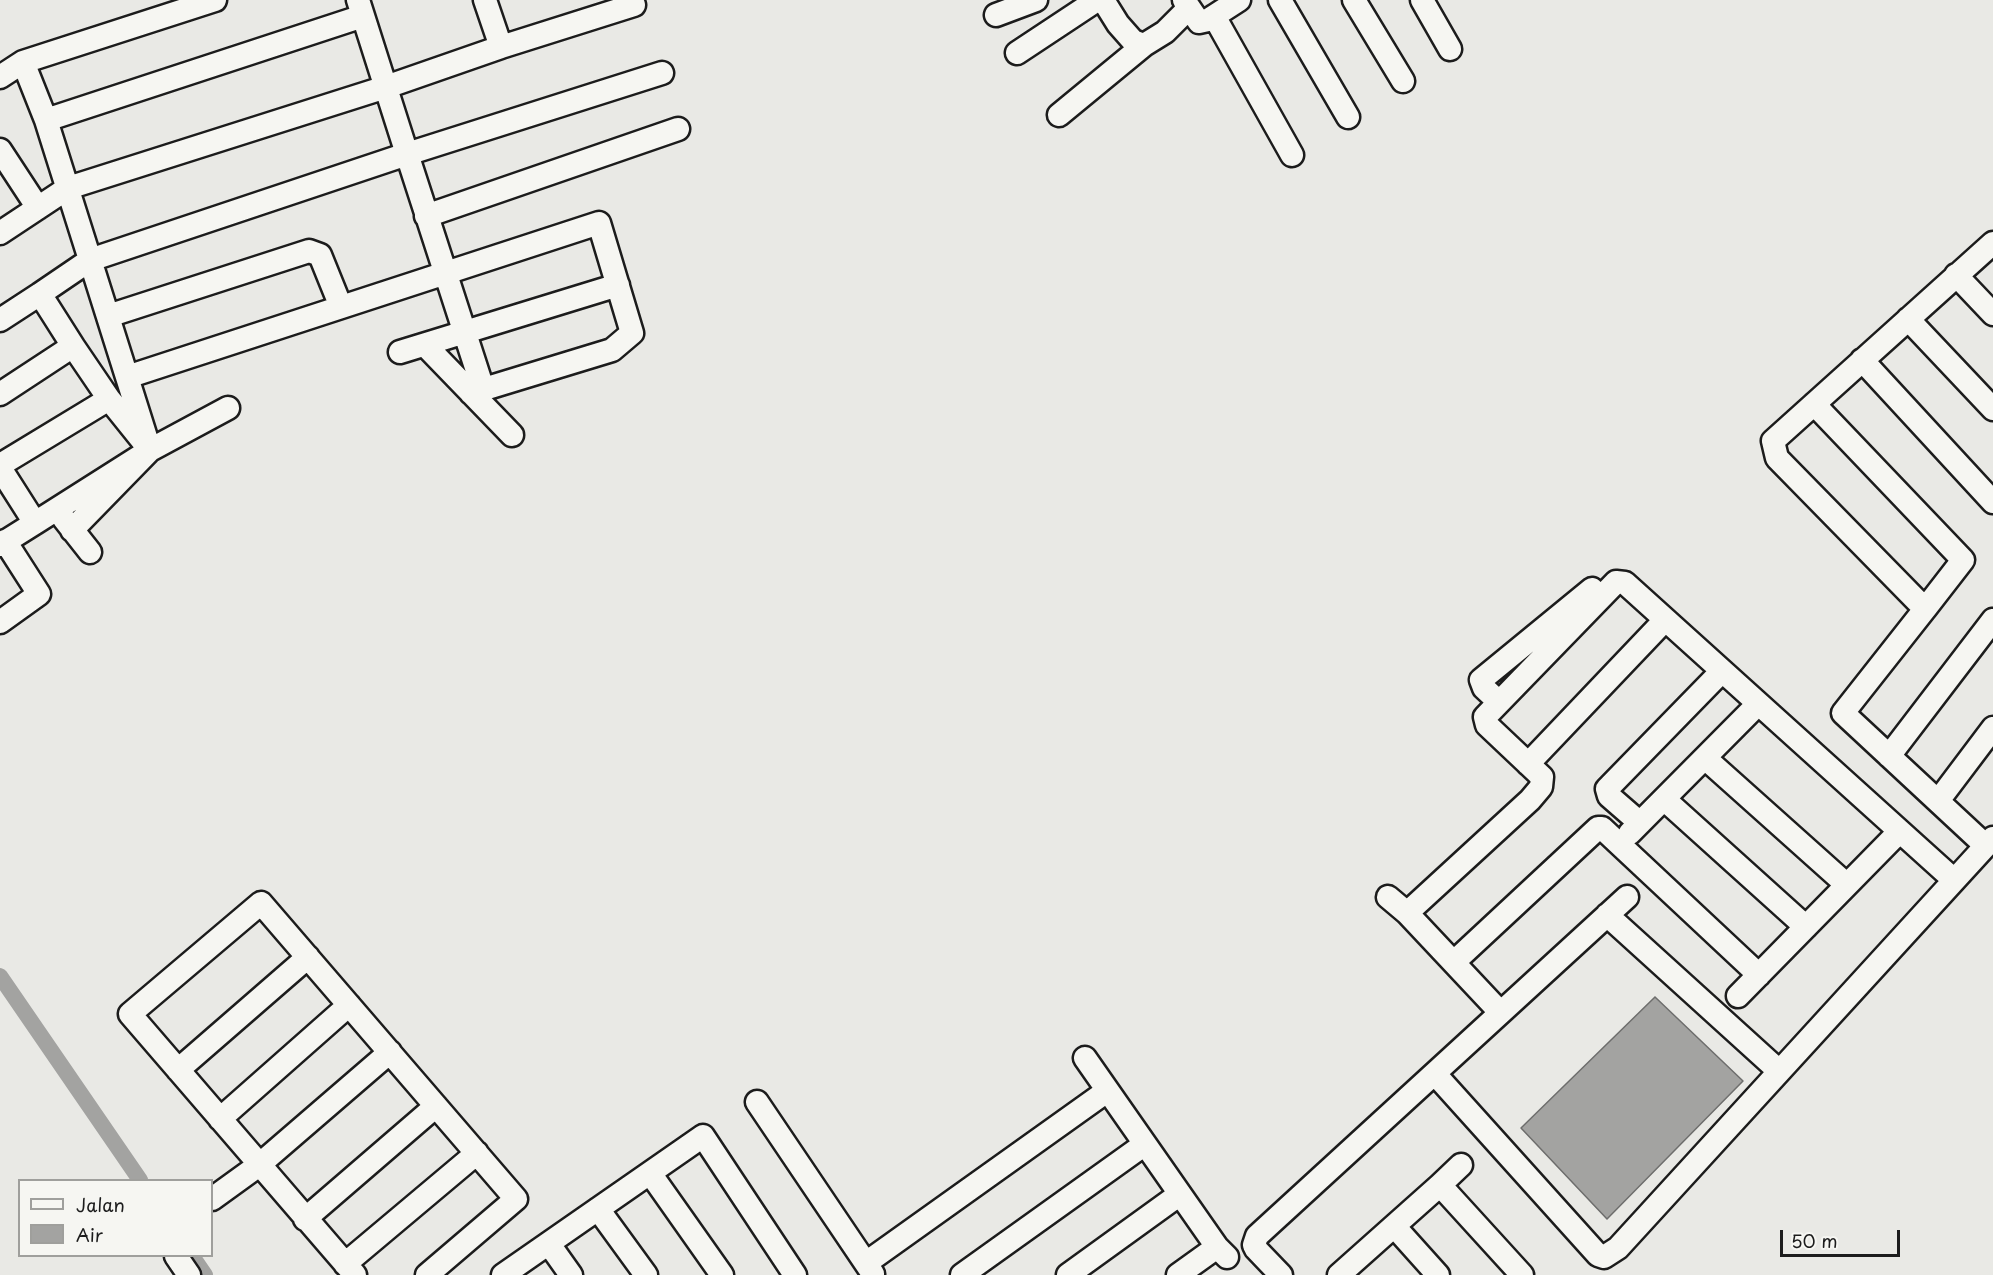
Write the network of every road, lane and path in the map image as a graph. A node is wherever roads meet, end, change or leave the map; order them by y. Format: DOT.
graph roads {
  1 [pos="215,0"];
  2 [pos="485,0"];
  3 [pos="1036,0"];
  4 [pos="1097,0"];
  5 [pos="1103,0"];
  6 [pos="1239,0"];
  7 [pos="1280,0"];
  8 [pos="1354,0"];
  9 [pos="1422,0"];
  10 [pos="1187,4"];
  11 [pos="634,5"];
  12 [pos="360,8"];
  13 [pos="996,15"];
  14 [pos="1214,16"];
  15 [pos="1144,45"];
  16 [pos="501,47"];
  17 [pos="1450,49"];
  18 [pos="1017,53"];
  19 [pos="23,62"];
  20 [pos="662,73"];
  21 [pos="0,77"];
  22 [pos="1403,81"];
  23 [pos="386,87"];
  24 [pos="1059,115"];
  25 [pos="1348,117"];
  26 [pos="46,120"];
  27 [pos="678,129"];
  28 [pos="0,150"];
  29 [pos="407,154"];
  30 [pos="1292,155"];
  31 [pos="68,188"];
  32 [pos="38,208"];
  33 [pos="426,216"];
  34 [pos="0,233"];
  35 [pos="1993,243"];
  36 [pos="90,260"];
  37 [pos="445,273"];
  38 [pos="1956,275"];
  39 [pos="618,285"];
  40 [pos="40,294"];
  41 [pos="341,307"];
  42 [pos="1993,314"];
  43 [pos="108,316"];
  44 [pos="1908,319"];
  45 [pos="0,320"];
  46 [pos="464,333"];
  47 [pos="425,345"];
  48 [pos="73,346"];
  49 [pos="400,352"];
  50 [pos="1862,360"];
  51 [pos="127,377"];
  52 [pos="477,391"];
  53 [pos="0,394"];
  54 [pos="109,399"];
  55 [pos="1814,404"];
  56 [pos="228,408"];
  57 [pos="1993,410"];
  58 [pos="512,435"];
  59 [pos="150,450"];
  60 [pos="0,467"];
  61 [pos="1993,502"];
  62 [pos="56,508"];
  63 [pos="35,523"];
  64 [pos="72,530"];
  65 [pos="3,543"];
  66 [pos="90,552"];
  67 [pos="1925,609"];
  68 [pos="1665,620"];
  69 [pos="1993,620"];
  70 [pos="0,622"];
  71 [pos="1722,671"];
  72 [pos="1758,704"];
  73 [pos="1993,728"];
  74 [pos="1889,756"];
  75 [pos="1705,758"];
  76 [pos="1528,764"];
  77 [pos="1664,799"];
  78 [pos="1938,801"];
  79 [pos="1640,823"];
  80 [pos="1899,832"];
  81 [pos="1989,842"];
  82 [pos="1620,843"];
  83 [pos="1954,880"];
  84 [pos="1847,885"];
  85 [pos="1388,897"];
  86 [pos="1627,897"];
  87 [pos="1407,913"];
  88 [pos="1607,915"];
  89 [pos="1806,927"];
  90 [pos="308,957"];
  91 [pos="1454,963"];
  92 [pos="1759,975"];
  93 [pos="1738,996"];
  94 [pos="350,1005"];
  95 [pos="1500,1012"];
  96 [pos="390,1052"];
  97 [pos="1085,1059"];
  98 [pos="178,1070"];
  99 [pos="1779,1071"];
  100 [pos="1435,1074"];
  101 [pos="1107,1091"];
  102 [pos="757,1102"];
  103 [pos="436,1106"];
  104 [pos="220,1119"];
  105 [pos="1145,1144"];
  106 [pos="477,1153"];
  107 [pos="259,1165"];
  108 [pos="1461,1165"];
  109 [pos="650,1173"];
  110 [pos="1440,1185"];
  111 [pos="1180,1194"];
  112 [pos="213,1198"];
  113 [pos="598,1209"];
  114 [pos="305,1219"];
  115 [pos="1394,1226"];
  116 [pos="1254,1240"];
  117 [pos="549,1244"];
  118 [pos="177,1257"];
  119 [pos="1226,1260"];
  120 [pos="870,1269"];
  121 [pos="350,1270"];
  122 [pos="1346,1273"];
  123 [pos="189,1275"];
  124 [pos="427,1275"];
  125 [pos="503,1275"];
  126 [pos="571,1275"];
  127 [pos="646,1275"];
  128 [pos="723,1275"];
  129 [pos="795,1275"];
  130 [pos="962,1275"];
  131 [pos="1068,1275"];
  132 [pos="1178,1275"];
  133 [pos="1281,1275"];
  134 [pos="1438,1275"];
  135 [pos="1522,1275"];
  1 -- 19 [label="street"];
  2 -- 16 [label="street"];
  3 -- 13 [label="street"];
  4 -- 18 [label="street"];
  5 -- 15 [label="street"];
  6 -- 14 [label="street"];
  7 -- 25 [label="street"];
  8 -- 22 [label="street"];
  9 -- 17 [label="street"];
  10 -- 14 [label="street"];
  10 -- 15 [label="street"];
  11 -- 16 [label="street"];
  12 -- 23 [label="street"];
  12 -- 26 [label="street"];
  14 -- 30 [label="street"];
  15 -- 24 [label="street"];
  16 -- 23 [label="street"];
  19 -- 21 [label="street"];
  19 -- 26 [label="street"];
  20 -- 29 [label="street"];
  23 -- 29 [label="street"];
  23 -- 31 [label="street"];
  26 -- 31 [label="street"];
  27 -- 33 [label="street"];
  28 -- 32 [label="street"];
  29 -- 33 [label="street"];
  29 -- 36 [label="street"];
  31 -- 32 [label="street"];
  31 -- 36 [label="street"];
  32 -- 34 [label="street"];
  33 -- 37 [label="street"];
  35 -- 38 [label="street"];
  36 -- 40 [label="street"];
  36 -- 43 [label="street"];
  37 -- 39 [label="street"];
  37 -- 41 [label="street"];
  37 -- 46 [label="street"];
  38 -- 42 [label="street"];
  38 -- 44 [label="street"];
  39 -- 46 [label="street"];
  39 -- 52 [label="street"];
  40 -- 45 [label="street"];
  40 -- 48 [label="street"];
  41 -- 43 [label="street"];
  41 -- 51 [label="street"];
  43 -- 51 [label="street"];
  44 -- 50 [label="street"];
  44 -- 57 [label="street"];
  46 -- 47 [label="street"];
  46 -- 52 [label="street"];
  47 -- 49 [label="street"];
  47 -- 52 [label="street"];
  48 -- 53 [label="street"];
  48 -- 54 [label="street"];
  50 -- 55 [label="street"];
  50 -- 61 [label="street"];
  51 -- 59 [label="street"];
  52 -- 58 [label="street"];
  54 -- 59 [label="street"];
  54 -- 60 [label="street"];
  55 -- 67 [label="street"];
  55 -- 67 [label="street"];
  56 -- 59 [label="street"];
  59 -- 62 [label="street"];
  59 -- 64 [label="street"];
  60 -- 63 [label="street"];
  62 -- 63 [label="street"];
  62 -- 64 [label="street"];
  63 -- 65 [label="street"];
  64 -- 66 [label="street"];
  65 -- 70 [label="street"];
  67 -- 74 [label="street"];
  68 -- 71 [label="street"];
  68 -- 76 [label="street"];
  68 -- 76 [label="street"];
  69 -- 74 [label="street"];
  71 -- 72 [label="street"];
  71 -- 79 [label="street"];
  72 -- 75 [label="street"];
  72 -- 80 [label="street"];
  73 -- 78 [label="street"];
  74 -- 78 [label="street"];
  75 -- 77 [label="street"];
  75 -- 84 [label="street"];
  76 -- 87 [label="street"];
  77 -- 79 [label="street"];
  77 -- 89 [label="street"];
  78 -- 81 [label="street"];
  79 -- 82 [label="street"];
  80 -- 83 [label="street"];
  80 -- 84 [label="street"];
  81 -- 83 [label="street"];
  82 -- 91 [label="street"];
  82 -- 92 [label="street"];
  83 -- 99 [label="street"];
  84 -- 89 [label="street"];
  85 -- 87 [label="street"];
  86 -- 88 [label="street"];
  87 -- 91 [label="street"];
  88 -- 95 [label="street"];
  88 -- 99 [label="street"];
  89 -- 92 [label="street"];
  90 -- 94 [label="street"];
  90 -- 98 [label="street"];
  90 -- 98 [label="street"];
  91 -- 95 [label="street"];
  92 -- 93 [label="street"];
  94 -- 96 [label="street"];
  94 -- 104 [label="street"];
  95 -- 100 [label="street"];
  96 -- 103 [label="street"];
  96 -- 107 [label="street"];
  97 -- 101 [label="street"];
  98 -- 104 [label="street"];
  99 -- 100 [label="street"];
  100 -- 116 [label="street"];
  101 -- 105 [label="street"];
  101 -- 120 [label="street"];
  102 -- 120 [label="street"];
  103 -- 106 [label="street"];
  103 -- 114 [label="street"];
  104 -- 107 [label="street"];
  105 -- 111 [label="street"];
  105 -- 130 [label="street"];
  106 -- 121 [label="street"];
  106 -- 124 [label="street"];
  107 -- 112 [label="street"];
  107 -- 114 [label="street"];
  108 -- 110 [label="street"];
  109 -- 113 [label="street"];
  109 -- 128 [label="street"];
  109 -- 129 [label="street"];
  110 -- 115 [label="street"];
  110 -- 135 [label="street"];
  111 -- 119 [label="street"];
  111 -- 131 [label="street"];
  113 -- 117 [label="street"];
  113 -- 127 [label="street"];
  114 -- 121 [label="street"];
  115 -- 122 [label="street"];
  115 -- 134 [label="street"];
  116 -- 119 [label="street"];
  116 -- 133 [label="street"];
  117 -- 125 [label="street"];
  117 -- 126 [label="street"];
  118 -- 123 [label="street"];
  119 -- 132 [label="street"];
}
